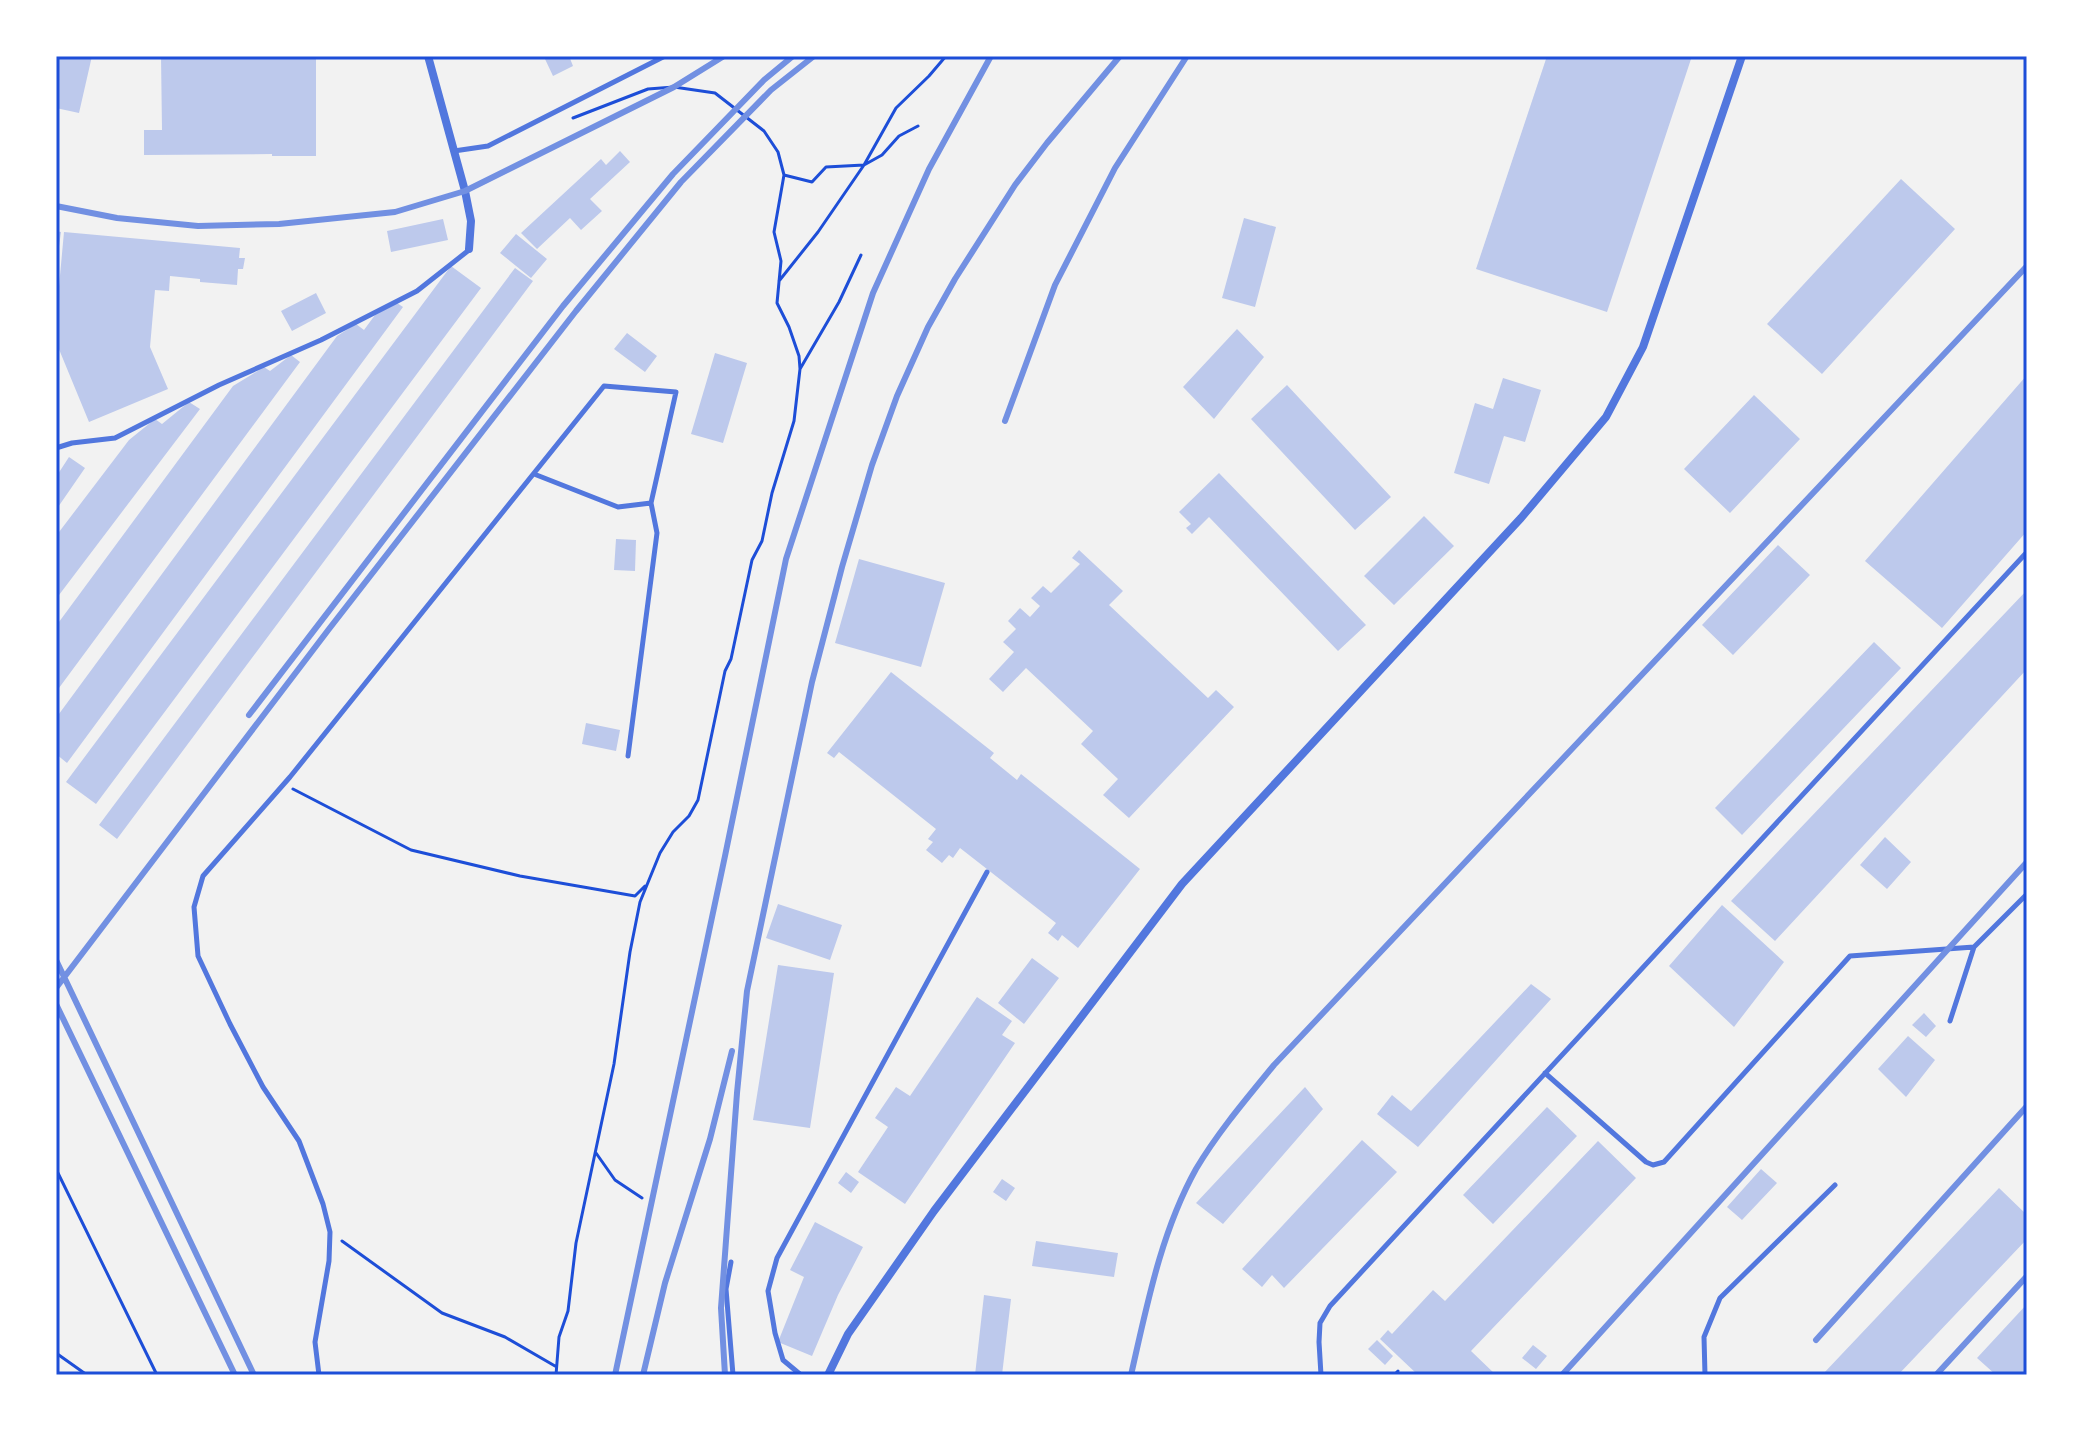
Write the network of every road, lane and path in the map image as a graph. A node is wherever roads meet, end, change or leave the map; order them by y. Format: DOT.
graph roads {
  1 [pos="428,56"];
  2 [pos="665,56"];
  3 [pos="946,56"];
  4 [pos="1742,56"];
  5 [pos="575,117"];
  6 [pos="918,126"];
  7 [pos="454,151"];
  8 [pos="864,165"];
  9 [pos="784,175"];
  10 [pos="469,249"];
  11 [pos="861,255"];
  12 [pos="779,281"];
  13 [pos="800,369"];
  14 [pos="56,448"];
  15 [pos="534,474"];
  16 [pos="651,503"];
  17 [pos="2027,552"];
  18 [pos="628,756"];
  19 [pos="284,784"];
  20 [pos="987,872"];
  21 [pos="648,883"];
  22 [pos="2027,894"];
  23 [pos="1974,947"];
  24 [pos="1950,1021"];
  25 [pos="1545,1073"];
  26 [pos="596,1153"];
  27 [pos="56,1169"];
  28 [pos="1835,1185"];
  29 [pos="642,1198"];
  30 [pos="330,1232"];
  31 [pos="731,1262"];
  32 [pos="56,1353"];
  33 [pos="556,1367"];
  34 [pos="87,1375"];
  35 [pos="157,1375"];
  36 [pos="319,1375"];
  37 [pos="556,1375"];
  38 [pos="733,1375"];
  39 [pos="801,1375"];
  40 [pos="828,1375"];
  41 [pos="1321,1375"];
  42 [pos="1705,1375"];
  1 -- 7 [label="street"];
  2 -- 7 [label="lane"];
  3 -- 8 [label="path"];
  4 -- 40 [label="street"];
  5 -- 9 [label="path"];
  6 -- 8 [label="path"];
  7 -- 10 [label="street"];
  8 -- 9 [label="path"];
  8 -- 12 [label="path"];
  9 -- 12 [label="path"];
  10 -- 14 [label="lane"];
  11 -- 13 [label="path"];
  12 -- 13 [label="path"];
  13 -- 21 [label="path"];
  15 -- 16 [label="lane"];
  15 -- 16 [label="lane"];
  15 -- 19 [label="lane"];
  16 -- 18 [label="lane"];
  17 -- 25 [label="lane"];
  19 -- 21 [label="path"];
  19 -- 30 [label="lane"];
  20 -- 39 [label="lane"];
  21 -- 26 [label="path"];
  22 -- 23 [label="lane"];
  23 -- 24 [label="lane"];
  23 -- 25 [label="lane"];
  25 -- 41 [label="lane"];
  26 -- 29 [label="path"];
  26 -- 33 [label="path"];
  27 -- 35 [label="path"];
  28 -- 42 [label="lane"];
  30 -- 33 [label="path"];
  30 -- 36 [label="lane"];
  31 -- 38 [label="lane"];
  32 -- 34 [label="path"];
  33 -- 37 [label="path"];
}
